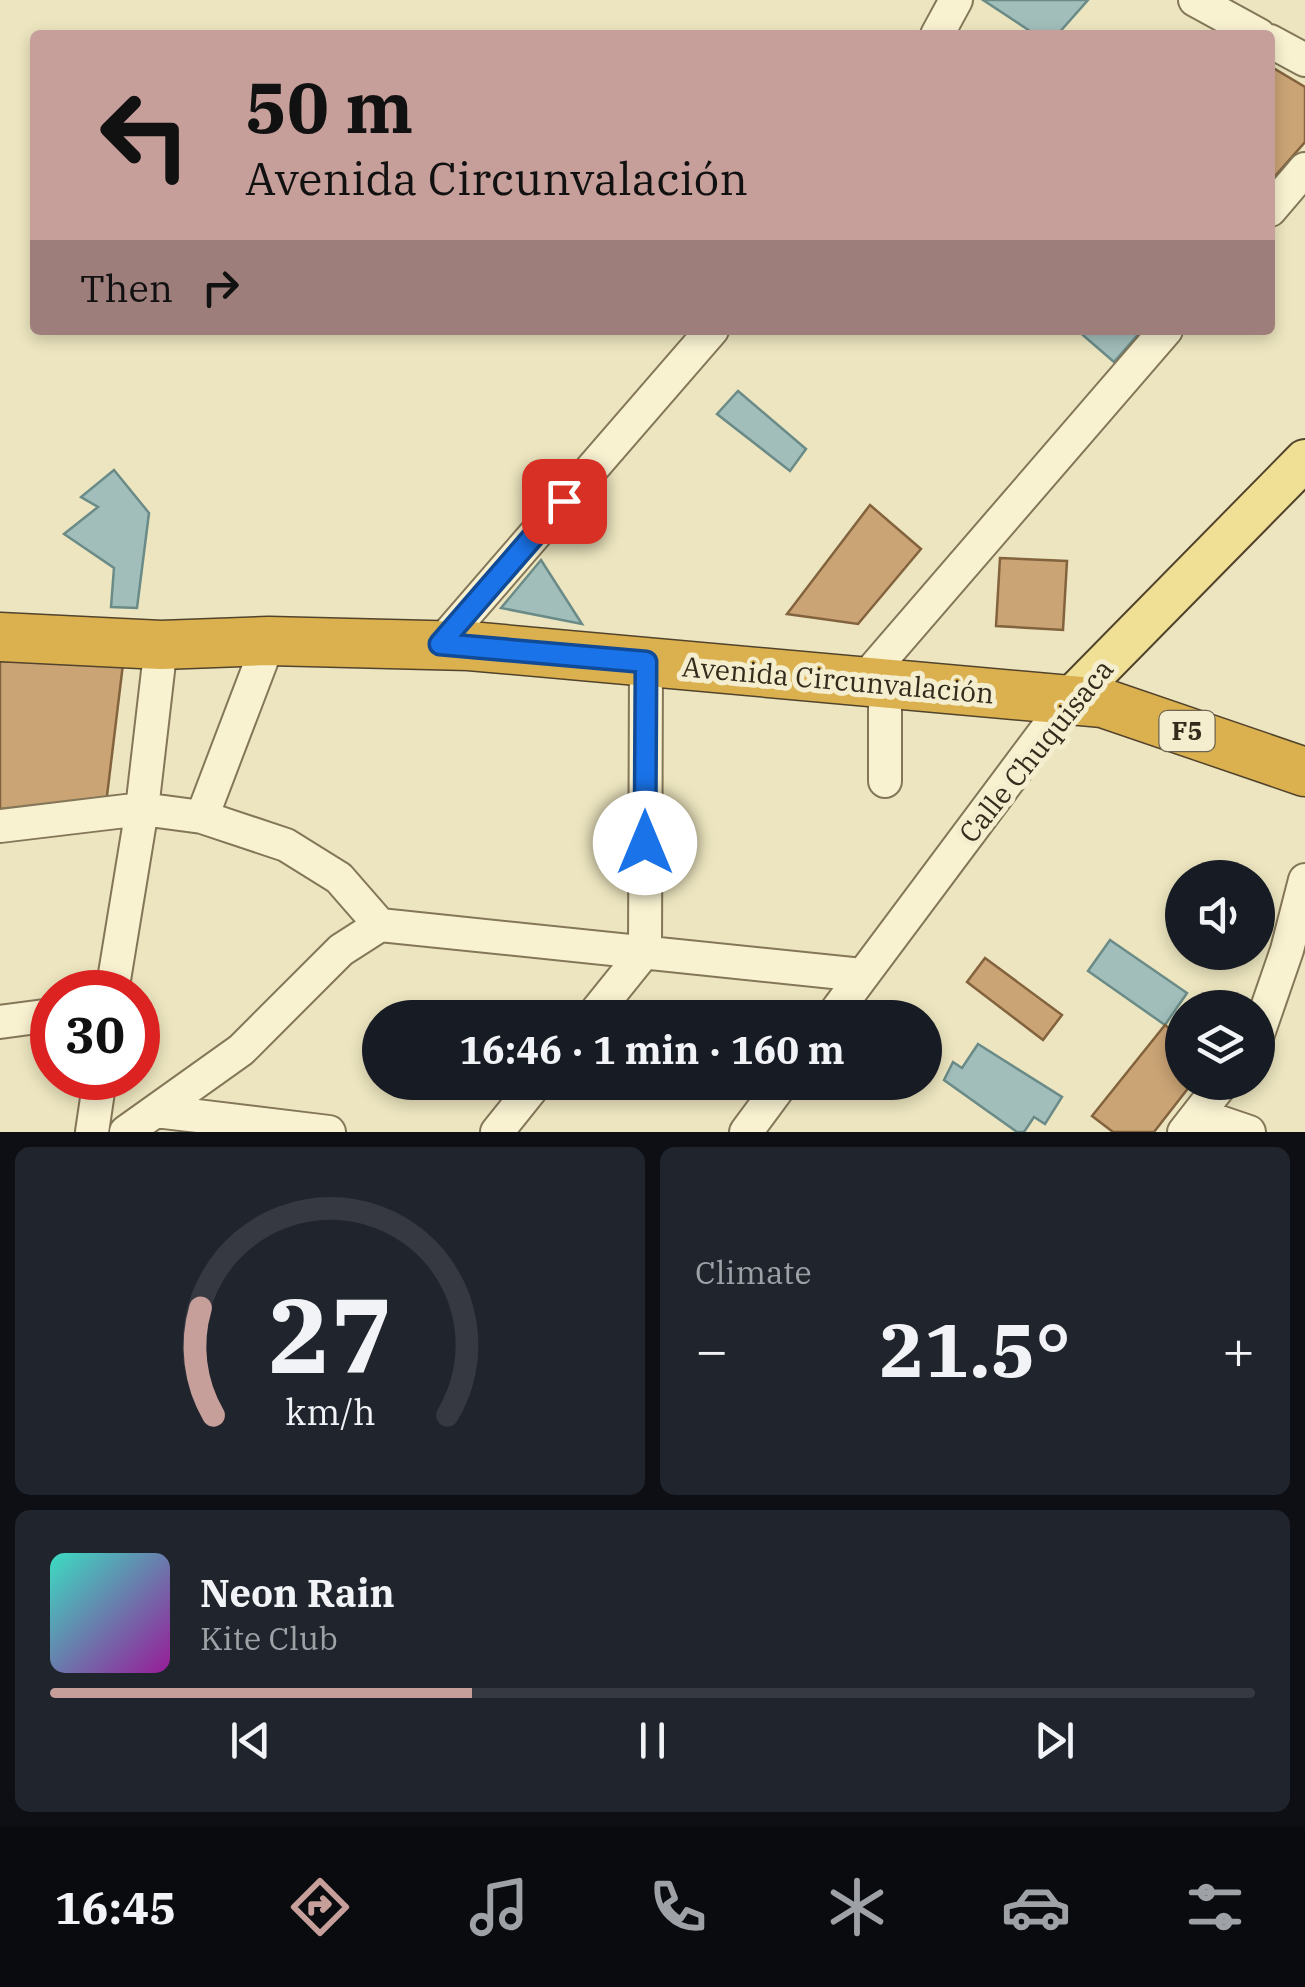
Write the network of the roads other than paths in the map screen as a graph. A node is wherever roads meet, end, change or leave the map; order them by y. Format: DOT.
graph roads {
  1 [pos="956,0"];
  2 [pos="1195,0"];
  3 [pos="940,30"];
  4 [pos="1250,30"];
  5 [pos="1275,44"];
  6 [pos="1305,60"];
  7 [pos="1305,169"];
  8 [pos="1275,204"];
  9 [pos="708,335"];
  10 [pos="1162,335"];
  11 [pos="1305,460"];
  12 [pos="0,637"];
  13 [pos="268,640"];
  14 [pos="440,644"];
  15 [pos="161,645"];
  16 [pos="646,662"];
  17 [pos="874,682"];
  18 [pos="1068,702"];
  19 [pos="1305,772"];
  20 [pos="885,781"];
  21 [pos="142,809"];
  22 [pos="202,817"];
  23 [pos="0,826"];
  24 [pos="1305,880"];
  25 [pos="380,924"];
  26 [pos="645,951"];
  27 [pos="1296,953"];
  28 [pos="116,970"];
  29 [pos="862,975"];
  30 [pos="1275,998"];
  31 [pos="606,1000"];
  32 [pos="844,1000"];
  33 [pos="30,1018"];
  34 [pos="0,1022"];
  35 [pos="97,1100"];
  36 [pos="523,1100"];
  37 [pos="770,1100"];
  38 [pos="1209,1100"];
  39 [pos="156,1111"];
  40 [pos="1192,1124"];
  41 [pos="92,1132"];
  42 [pos="126,1132"];
  43 [pos="330,1132"];
  44 [pos="497,1132"];
  45 [pos="746,1132"];
  46 [pos="1249,1132"];
  1 -- 3 [label="street"];
  2 -- 4 [label="street"];
  5 -- 6 [label="street"];
  7 -- 8 [label="street"];
  9 -- 14 [label="street"];
  10 -- 17 [label="street"];
  11 -- 18 [label="main road, Calle Chuquisaca"];
  12 -- 15 [label="highway, Avenida Circunvalación / F5"];
  13 -- 14 [label="highway, Avenida Circunvalación / F5"];
  13 -- 15 [label="highway, Avenida Circunvalación / F5"];
  13 -- 22 [label="street"];
  14 -- 16 [label="highway, Avenida Circunvalación / F5"];
  15 -- 21 [label="street"];
  16 -- 17 [label="highway, Avenida Circunvalación / F5"];
  16 -- 26 [label="street"];
  17 -- 18 [label="highway, Avenida Circunvalación / F5"];
  17 -- 20 [label="street"];
  18 -- 19 [label="highway, Avenida Circunvalación / F5"];
  18 -- 29 [label="street, Calle Chuquisaca"];
  21 -- 22 [label="street"];
  21 -- 23 [label="street"];
  21 -- 28 [label="street"];
  22 -- 25 [label="street"];
  24 -- 27 [label="street"];
  25 -- 26 [label="street"];
  25 -- 39 [label="street"];
  26 -- 29 [label="street"];
  26 -- 31 [label="street"];
  27 -- 30 [label="street"];
  29 -- 32 [label="street, Calle Chuquisaca"];
  33 -- 34 [label="street"];
  35 -- 41 [label="street"];
  36 -- 44 [label="street"];
  37 -- 45 [label="street"];
  38 -- 40 [label="street"];
  39 -- 42 [label="street"];
  39 -- 43 [label="street"];
  40 -- 46 [label="street"];
}
